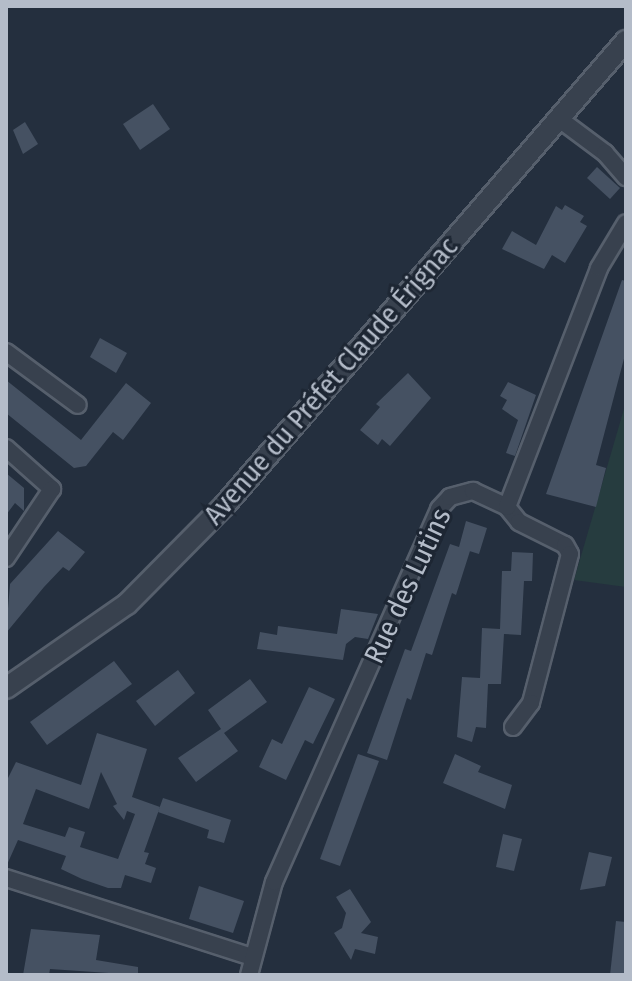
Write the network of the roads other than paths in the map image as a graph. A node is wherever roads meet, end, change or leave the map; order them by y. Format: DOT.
graph roads {
  1 [pos="626,41"];
  2 [pos="558,118"];
  3 [pos="626,177"];
  4 [pos="626,223"];
  5 [pos="6,352"];
  6 [pos="78,405"];
  7 [pos="6,448"];
  8 [pos="507,507"];
  9 [pos="6,558"];
  10 [pos="6,688"];
  11 [pos="513,727"];
  12 [pos="6,878"];
  13 [pos="252,957"];
  14 [pos="249,975"];
  1 -- 2 [label="street, Avenue du Préfet Claude Érignac"];
  2 -- 3 [label="street"];
  2 -- 10 [label="street, Avenue du Préfet Claude Érignac"];
  4 -- 8 [label="street"];
  5 -- 6 [label="street"];
  7 -- 9 [label="street"];
  8 -- 11 [label="street"];
  8 -- 13 [label="street, Rue des Lutins"];
  12 -- 13 [label="street"];
  13 -- 14 [label="street, Rue des Lutins"];
}
